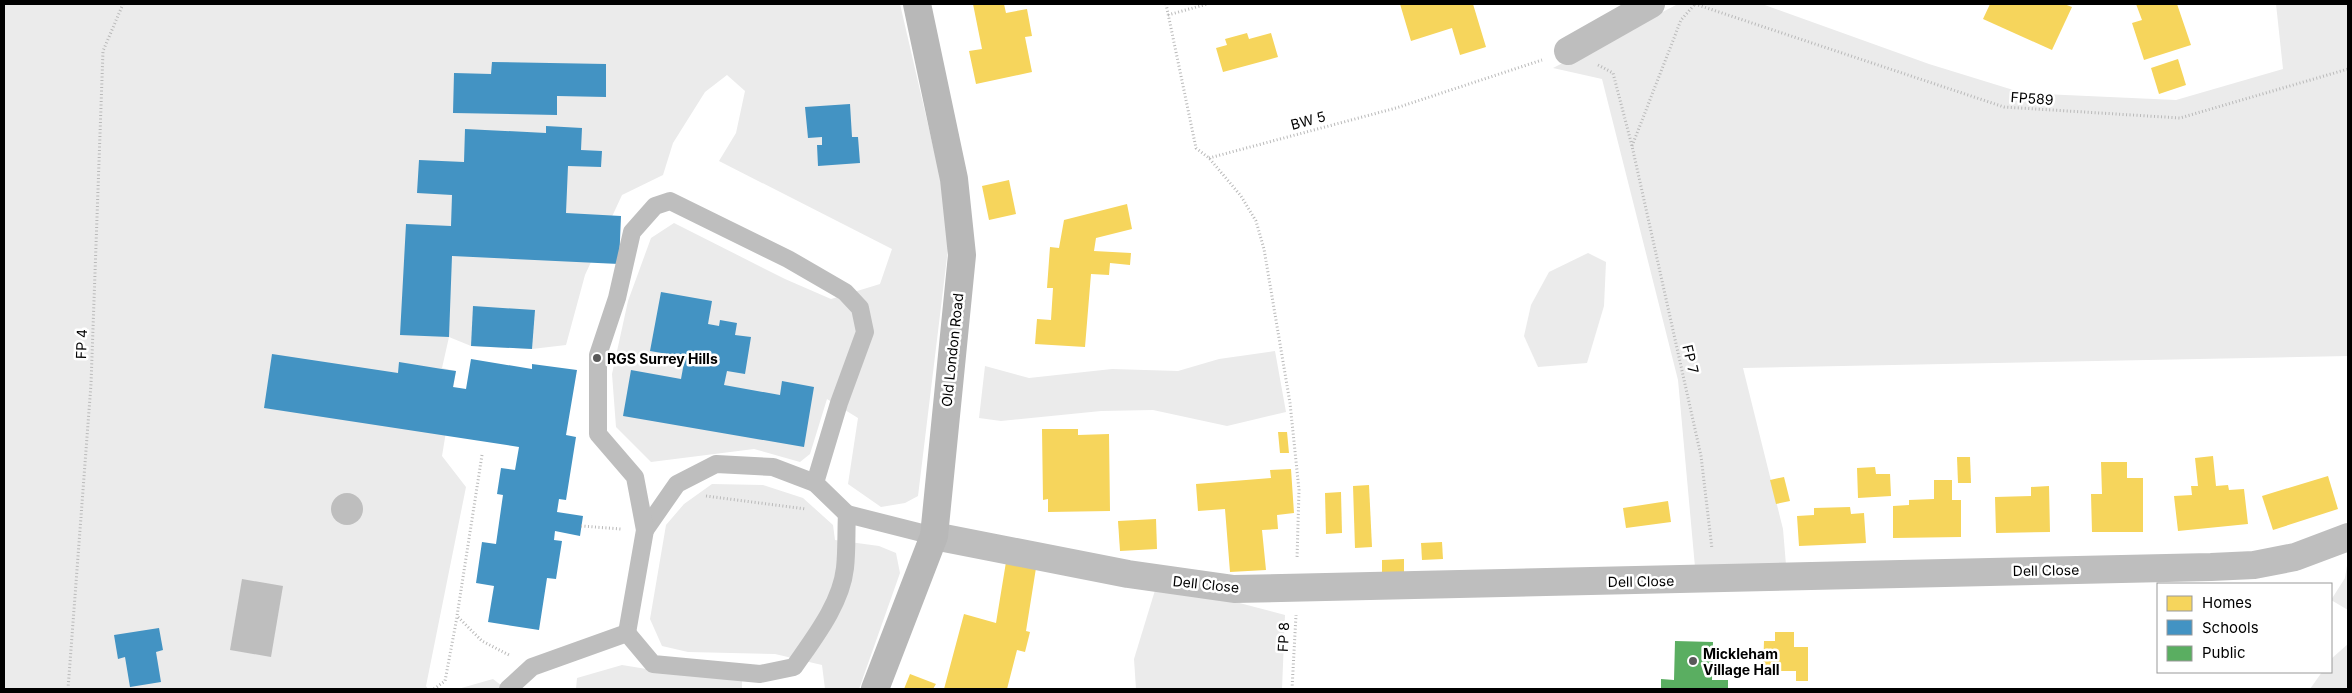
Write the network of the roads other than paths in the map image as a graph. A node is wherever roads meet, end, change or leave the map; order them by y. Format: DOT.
graph roads {
  1 [pos="917,4"];
  2 [pos="1651,4"];
  3 [pos="1568,51"];
  4 [pos="814,483"];
  5 [pos="847,514"];
  6 [pos="645,530"];
  7 [pos="934,536"];
  8 [pos="2348,537"];
  9 [pos="627,634"];
  10 [pos="508,689"];
  11 [pos="875,689"];
  1 -- 7 [label="main road, Old London Road"];
  2 -- 3 [label="street"];
  4 -- 5 [label="lane"];
  4 -- 6 [label="lane"];
  4 -- 6 [label="lane"];
  5 -- 7 [label="lane"];
  5 -- 9 [label="lane"];
  6 -- 9 [label="lane"];
  7 -- 8 [label="street, Dell Close"];
  7 -- 11 [label="main road, Old London Road"];
  9 -- 10 [label="lane"];
}
